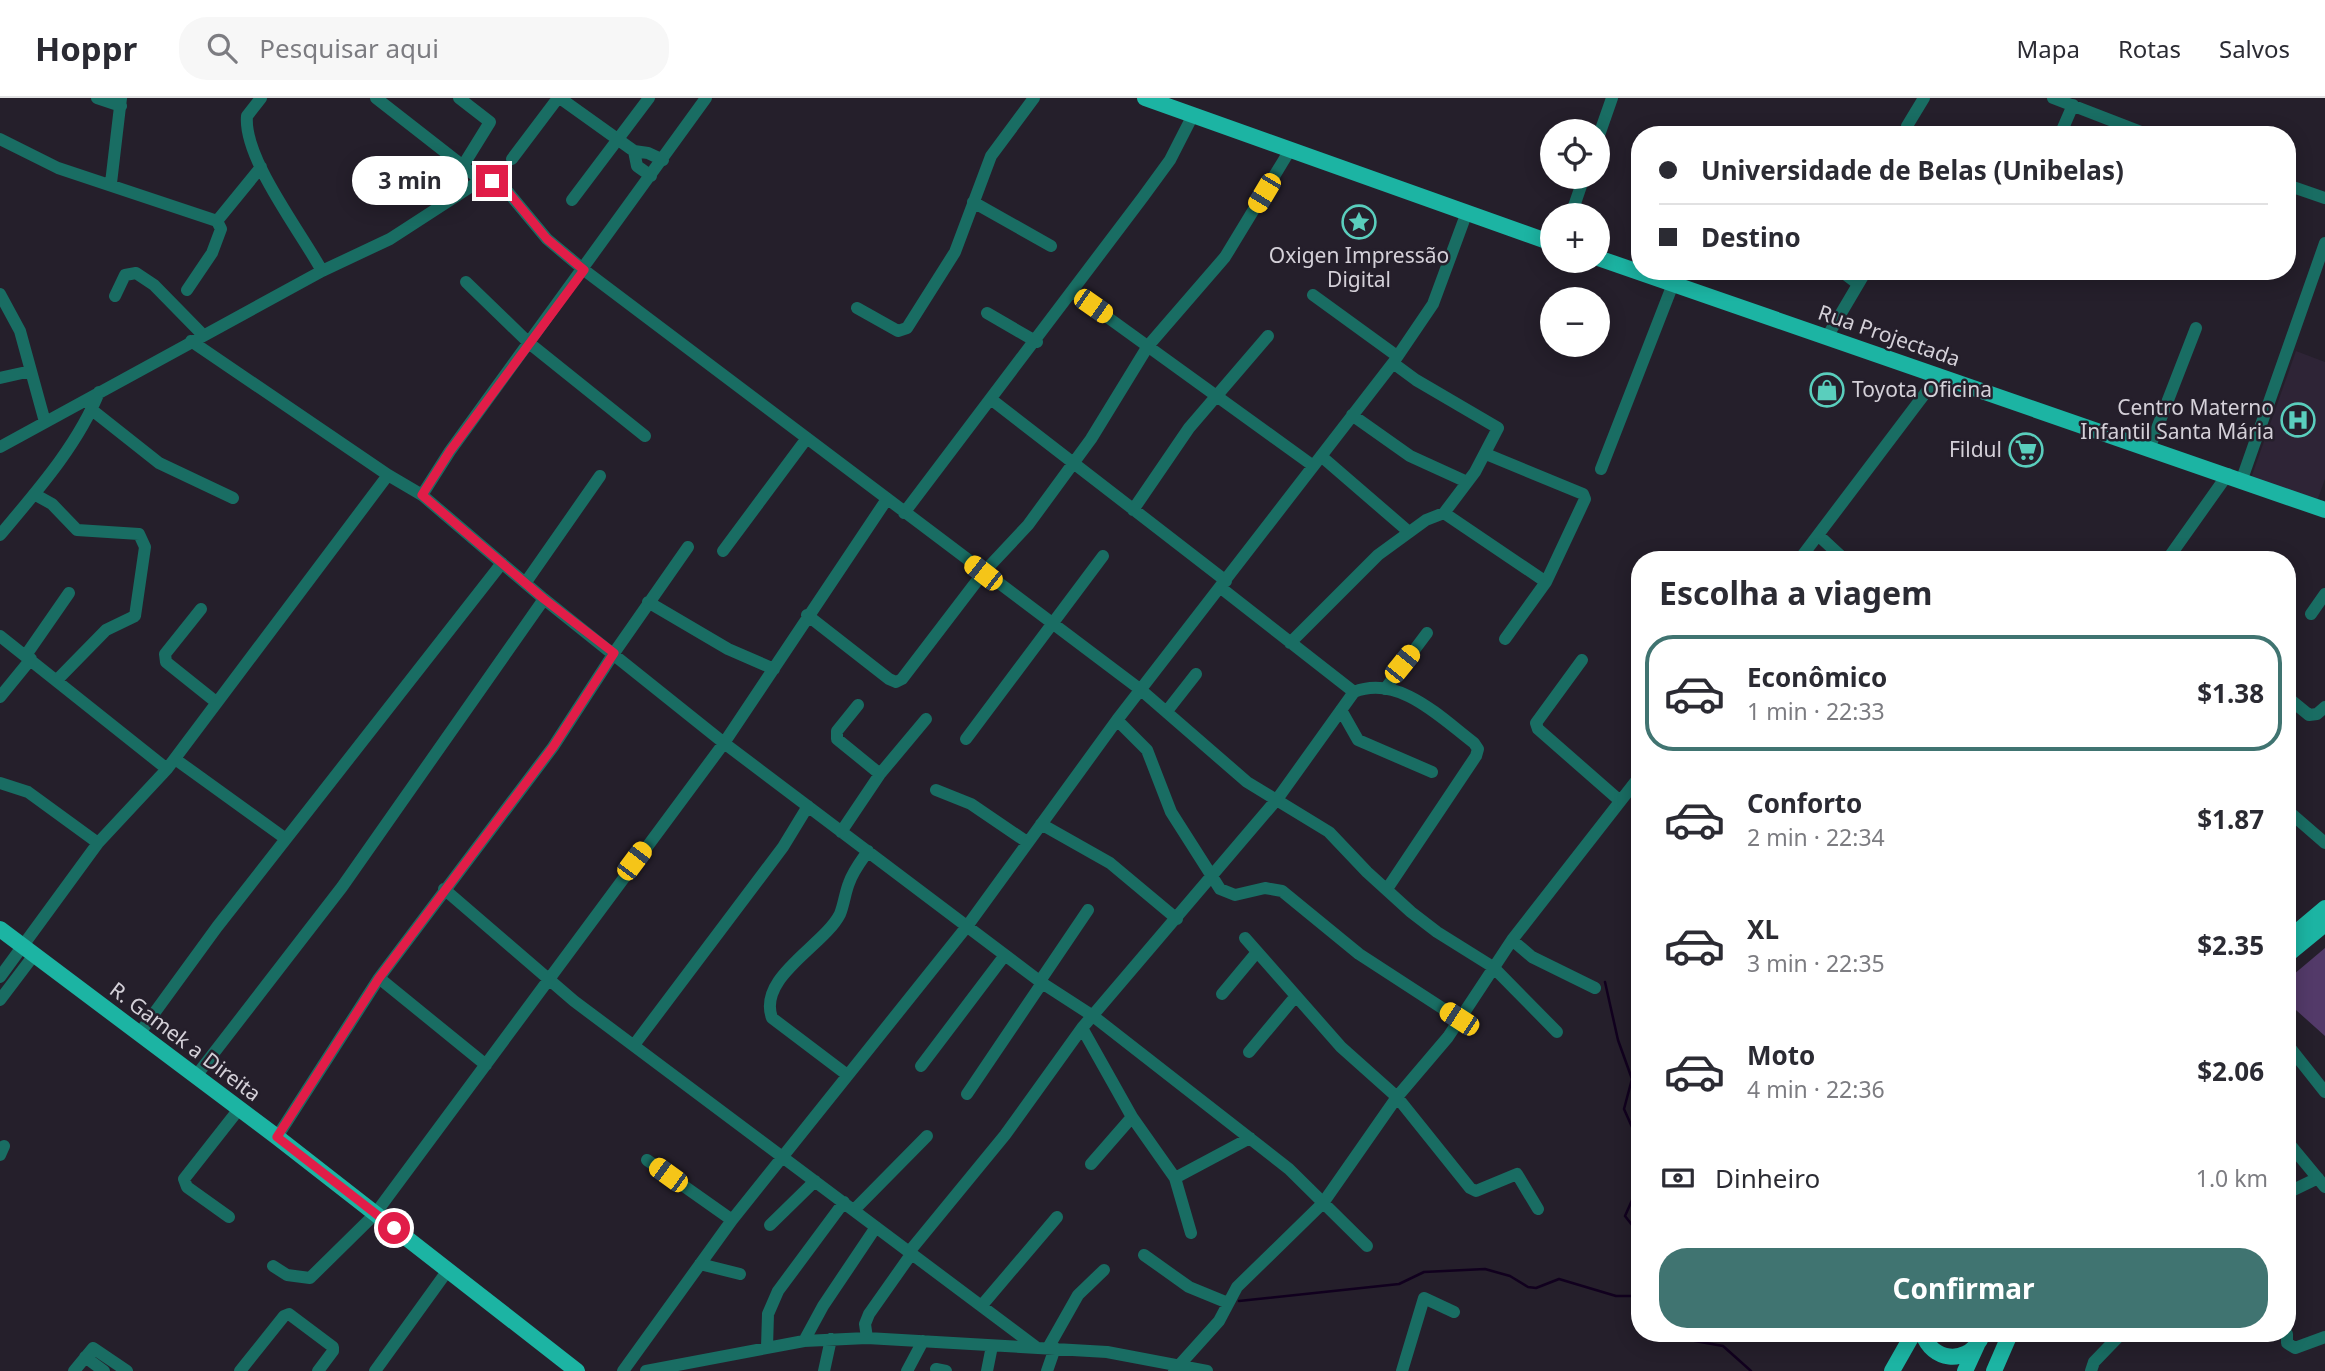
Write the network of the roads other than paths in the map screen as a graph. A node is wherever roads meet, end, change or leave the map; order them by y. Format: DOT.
graph roads {
  1 [pos="97,98"];
  2 [pos="261,98"];
  3 [pos="458,98"];
  4 [pos="559,98"];
  5 [pos="649,98"];
  6 [pos="706,98"];
  7 [pos="1034,98"];
  8 [pos="1145,98"];
  9 [pos="1612,98"];
  10 [pos="1924,98"];
  11 [pos="2053,98"];
  12 [pos="380,100"];
  13 [pos="121,102"];
  14 [pos="2073,105"];
  15 [pos="1193,115"];
  16 [pos="1605,119"];
  17 [pos="1907,126"];
  18 [pos="2064,126"];
  19 [pos="2126,126"];
  20 [pos="0,139"];
  21 [pos="618,139"];
  22 [pos="1290,150"];
  23 [pos="634,151"];
  24 [pos="512,159"];
  25 [pos="663,160"];
  26 [pos="464,164"];
  27 [pos="261,167"];
  28 [pos="651,176"];
  29 [pos="481,180"];
  30 [pos="111,183"];
  31 [pos="2296,188"];
  32 [pos="2325,198"];
  33 [pos="572,200"];
  34 [pos="972,202"];
  35 [pos="1467,212"];
  36 [pos="217,222"];
  37 [pos="1540,239"];
  38 [pos="2325,243"];
  39 [pos="1051,246"];
  40 [pos="2322,261"];
  41 [pos="1610,262"];
  42 [pos="1631,269"];
  43 [pos="584,270"];
  44 [pos="322,271"];
  45 [pos="1661,280"];
  46 [pos="1853,280"];
  47 [pos="1860,280"];
  48 [pos="466,282"];
  49 [pos="1673,284"];
  50 [pos="1858,284"];
  51 [pos="187,290"];
  52 [pos="1074,293"];
  53 [pos="0,294"];
  54 [pos="1313,295"];
  55 [pos="115,296"];
  56 [pos="857,308"];
  57 [pos="987,313"];
  58 [pos="2196,328"];
  59 [pos="203,334"];
  60 [pos="1268,336"];
  61 [pos="1827,337"];
  62 [pos="191,341"];
  63 [pos="1037,342"];
  64 [pos="529,343"];
  65 [pos="1148,346"];
  66 [pos="1395,359"];
  67 [pos="31,371"];
  68 [pos="1938,375"];
  69 [pos="0,378"];
  70 [pos="99,392"];
  71 [pos="1216,395"];
  72 [pos="992,400"];
  73 [pos="92,410"];
  74 [pos="1352,415"];
  75 [pos="46,422"];
  76 [pos="645,436"];
  77 [pos="807,438"];
  78 [pos="0,447"];
  79 [pos="2149,449"];
  80 [pos="1486,454"];
  81 [pos="1316,460"];
  82 [pos="1074,462"];
  83 [pos="1601,470"];
  84 [pos="388,475"];
  85 [pos="600,476"];
  86 [pos="2235,476"];
  87 [pos="1467,482"];
  88 [pos="34,494"];
  89 [pos="422,495"];
  90 [pos="233,498"];
  91 [pos="887,499"];
  92 [pos="1133,510"];
  93 [pos="2325,510"];
  94 [pos="904,513"];
  95 [pos="1444,513"];
  96 [pos="1409,532"];
  97 [pos="0,535"];
  98 [pos="1818,535"];
  99 [pos="688,547"];
  100 [pos="723,551"];
  101 [pos="1806,551"];
  102 [pos="1835,551"];
  103 [pos="2174,551"];
  104 [pos="1104,556"];
  105 [pos="502,563"];
  106 [pos="983,573"];
  107 [pos="1546,582"];
  108 [pos="526,583"];
  109 [pos="1223,584"];
  110 [pos="69,593"];
  111 [pos="2325,594"];
  112 [pos="544,599"];
  113 [pos="648,602"];
  114 [pos="201,609"];
  115 [pos="2311,614"];
  116 [pos="807,615"];
  117 [pos="1051,624"];
  118 [pos="1427,633"];
  119 [pos="0,636"];
  120 [pos="1505,639"];
  121 [pos="1290,643"];
  122 [pos="614,653"];
  123 [pos="28,657"];
  124 [pos="1582,660"];
  125 [pos="774,669"];
  126 [pos="1196,674"];
  127 [pos="57,680"];
  128 [pos="1385,689"];
  129 [pos="1142,690"];
  130 [pos="1354,692"];
  131 [pos="0,697"];
  132 [pos="216,702"];
  133 [pos="2296,704"];
  134 [pos="858,705"];
  135 [pos="2325,707"];
  136 [pos="1341,710"];
  137 [pos="1167,711"];
  138 [pos="926,719"];
  139 [pos="1117,720"];
  140 [pos="966,739"];
  141 [pos="724,743"];
  142 [pos="171,764"];
  143 [pos="1432,772"];
  144 [pos="880,774"];
  145 [pos="0,783"];
  146 [pos="1631,786"];
  147 [pos="936,790"];
  148 [pos="1278,798"];
  149 [pos="1619,800"];
  150 [pos="808,806"];
  151 [pos="2296,818"];
  152 [pos="1041,824"];
  153 [pos="841,832"];
  154 [pos="286,839"];
  155 [pos="1027,842"];
  156 [pos="98,843"];
  157 [pos="2325,843"];
  158 [pos="868,851"];
  159 [pos="1212,877"];
  160 [pos="444,889"];
  161 [pos="1387,889"];
  162 [pos="2325,908"];
  163 [pos="1088,910"];
  164 [pos="1177,919"];
  165 [pos="2325,924"];
  166 [pos="968,925"];
  167 [pos="0,929"];
  168 [pos="2296,932"];
  169 [pos="1245,938"];
  170 [pos="1512,940"];
  171 [pos="2296,948"];
  172 [pos="28,951"];
  173 [pos="1257,952"];
  174 [pos="1005,955"];
  175 [pos="1493,967"];
  176 [pos="0,977"];
  177 [pos="379,978"];
  178 [pos="548,979"];
  179 [pos="1041,982"];
  180 [pos="1595,988"];
  181 [pos="1222,994"];
  182 [pos="1295,997"];
  183 [pos="0,1000"];
  184 [pos="1094,1016"];
  185 [pos="1459,1019"];
  186 [pos="1082,1028"];
  187 [pos="1557,1032"];
  188 [pos="139,1034"];
  189 [pos="634,1045"];
  190 [pos="1250,1052"];
  191 [pos="2296,1055"];
  192 [pos="486,1065"];
  193 [pos="920,1066"];
  194 [pos="846,1074"];
  195 [pos="196,1076"];
  196 [pos="2325,1092"];
  197 [pos="967,1094"];
  198 [pos="1397,1097"];
  199 [pos="239,1109"];
  200 [pos="1132,1117"];
  201 [pos="927,1136"];
  202 [pos="277,1137"];
  203 [pos="1250,1138"];
  204 [pos="2296,1152"];
  205 [pos="782,1156"];
  206 [pos="647,1160"];
  207 [pos="1091,1164"];
  208 [pos="1175,1178"];
  209 [pos="815,1181"];
  210 [pos="2321,1183"];
  211 [pos="2296,1190"];
  212 [pos="1323,1203"];
  213 [pos="849,1206"];
  214 [pos="1538,1209"];
  215 [pos="375,1214"];
  216 [pos="229,1217"];
  217 [pos="1056,1217"];
  218 [pos="732,1220"];
  219 [pos="770,1225"];
  220 [pos="876,1227"];
  221 [pos="1191,1233"];
  222 [pos="1367,1246"];
  223 [pos="911,1253"];
  224 [pos="1144,1255"];
  225 [pos="700,1264"];
  226 [pos="273,1266"];
  227 [pos="448,1270"];
  228 [pos="1104,1270"];
  229 [pos="740,1274"];
  230 [pos="1228,1303"];
  231 [pos="982,1304"];
  232 [pos="1454,1312"];
  233 [pos="2325,1337"];
  234 [pos="867,1338"];
  235 [pos="831,1339"];
  236 [pos="804,1341"];
  237 [pos="923,1341"];
  238 [pos="1908,1342"];
  239 [pos="1928,1342"];
  240 [pos="1977,1342"];
  241 [pos="1979,1342"];
  242 [pos="2007,1342"];
  243 [pos="2113,1342"];
  244 [pos="2287,1342"];
  245 [pos="992,1346"];
  246 [pos="767,1347"];
  247 [pos="1046,1348"];
  248 [pos="85,1357"];
  249 [pos="1178,1367"];
  250 [pos="74,1371"];
  251 [pos="104,1371"];
  252 [pos="127,1371"];
  253 [pos="240,1371"];
  254 [pos="318,1371"];
  255 [pos="375,1371"];
  256 [pos="577,1371"];
  257 [pos="623,1371"];
  258 [pos="646,1371"];
  259 [pos="824,1371"];
  260 [pos="907,1371"];
  261 [pos="987,1371"];
  262 [pos="1046,1371"];
  263 [pos="1207,1371"];
  264 [pos="1402,1371"];
  265 [pos="1892,1371"];
  266 [pos="1965,1371"];
  267 [pos="1994,1371"];
  268 [pos="2091,1371"];
  1 -- 13 [label="street"];
  2 -- 27 [label="street"];
  3 -- 26 [label="street"];
  4 -- 21 [label="street"];
  4 -- 24 [label="street"];
  5 -- 21 [label="street"];
  6 -- 25 [label="street"];
  7 -- 34 [label="street"];
  8 -- 15 [label="main road"];
  9 -- 16 [label="street"];
  10 -- 17 [label="street"];
  11 -- 14 [label="street"];
  12 -- 26 [label="street"];
  13 -- 30 [label="street"];
  14 -- 18 [label="street"];
  14 -- 19 [label="street"];
  15 -- 22 [label="main road"];
  15 -- 52 [label="street"];
  20 -- 30 [label="street"];
  21 -- 23 [label="street"];
  21 -- 33 [label="street"];
  22 -- 35 [label="main road"];
  22 -- 65 [label="street"];
  23 -- 25 [label="street"];
  23 -- 28 [label="street"];
  25 -- 28 [label="street"];
  26 -- 29 [label="street"];
  27 -- 36 [label="street"];
  27 -- 44 [label="street"];
  28 -- 43 [label="street"];
  29 -- 43 [label="street"];
  29 -- 44 [label="street"];
  30 -- 36 [label="street"];
  31 -- 32 [label="street"];
  34 -- 39 [label="street"];
  34 -- 56 [label="street"];
  35 -- 37 [label="main road"];
  35 -- 66 [label="street"];
  36 -- 51 [label="street"];
  38 -- 40 [label="street"];
  40 -- 86 [label="street"];
  41 -- 42 [label="main road, Rua Projectada"];
  43 -- 64 [label="street"];
  43 -- 77 [label="street"];
  44 -- 59 [label="street"];
  45 -- 49 [label="main road, Rua Projectada"];
  46 -- 50 [label="street"];
  47 -- 50 [label="street"];
  48 -- 64 [label="street"];
  49 -- 61 [label="main road, Rua Projectada"];
  49 -- 83 [label="street"];
  50 -- 61 [label="street"];
  52 -- 63 [label="street"];
  52 -- 65 [label="street"];
  53 -- 67 [label="street"];
  54 -- 66 [label="street"];
  55 -- 59 [label="street"];
  57 -- 63 [label="street"];
  58 -- 79 [label="street"];
  59 -- 62 [label="street"];
  60 -- 71 [label="street"];
  61 -- 68 [label="main road, Rua Projectada"];
  62 -- 70 [label="street"];
  62 -- 84 [label="street"];
  63 -- 72 [label="street"];
  64 -- 76 [label="street"];
  64 -- 89 [label="street"];
  65 -- 71 [label="street"];
  65 -- 82 [label="street"];
  66 -- 74 [label="street"];
  66 -- 80 [label="street"];
  67 -- 69 [label="street"];
  67 -- 75 [label="street"];
  68 -- 79 [label="main road, Rua Projectada"];
  68 -- 98 [label="street"];
  70 -- 73 [label="street"];
  70 -- 75 [label="street"];
  71 -- 81 [label="street"];
  71 -- 92 [label="street"];
  72 -- 82 [label="street"];
  72 -- 94 [label="street"];
  73 -- 88 [label="street"];
  73 -- 90 [label="street"];
  74 -- 81 [label="street"];
  74 -- 87 [label="street"];
  75 -- 78 [label="street"];
  77 -- 91 [label="street"];
  77 -- 100 [label="street"];
  79 -- 86 [label="main road, Rua Projectada"];
  80 -- 87 [label="street"];
  80 -- 107 [label="street"];
  81 -- 96 [label="street"];
  81 -- 109 [label="street"];
  82 -- 92 [label="street"];
  82 -- 106 [label="street"];
  84 -- 89 [label="street"];
  84 -- 132 [label="street"];
  85 -- 108 [label="street"];
  86 -- 93 [label="main road, Rua Projectada"];
  86 -- 103 [label="street"];
  87 -- 95 [label="street"];
  88 -- 97 [label="street"];
  88 -- 127 [label="street"];
  89 -- 105 [label="street"];
  91 -- 94 [label="street"];
  91 -- 116 [label="street"];
  92 -- 109 [label="street"];
  94 -- 106 [label="street"];
  95 -- 96 [label="street"];
  95 -- 107 [label="street"];
  96 -- 121 [label="street"];
  98 -- 101 [label="street"];
  98 -- 102 [label="street"];
  99 -- 113 [label="street"];
  104 -- 117 [label="street"];
  105 -- 108 [label="street"];
  105 -- 154 [label="street"];
  106 -- 116 [label="street"];
  106 -- 117 [label="street"];
  107 -- 120 [label="street"];
  108 -- 112 [label="street"];
  109 -- 121 [label="street"];
  109 -- 129 [label="street"];
  110 -- 123 [label="street"];
  111 -- 115 [label="street"];
  112 -- 122 [label="street"];
  112 -- 195 [label="street"];
  113 -- 122 [label="street"];
  113 -- 125 [label="street"];
  114 -- 132 [label="street"];
  116 -- 125 [label="street"];
  117 -- 129 [label="street"];
  117 -- 140 [label="street"];
  118 -- 128 [label="street"];
  119 -- 123 [label="street"];
  121 -- 130 [label="street"];
  122 -- 141 [label="street"];
  122 -- 160 [label="street"];
  123 -- 127 [label="street"];
  123 -- 131 [label="street"];
  124 -- 149 [label="street"];
  125 -- 141 [label="street"];
  126 -- 137 [label="street"];
  127 -- 142 [label="street"];
  128 -- 130 [label="street"];
  128 -- 161 [label="street"];
  129 -- 137 [label="street"];
  129 -- 139 [label="street"];
  130 -- 136 [label="street"];
  132 -- 142 [label="street"];
  133 -- 135 [label="street"];
  134 -- 144 [label="street"];
  136 -- 143 [label="street"];
  136 -- 148 [label="street"];
  137 -- 148 [label="street"];
  138 -- 144 [label="street"];
  139 -- 152 [label="street"];
  139 -- 159 [label="street"];
  141 -- 150 [label="street"];
  141 -- 178 [label="street"];
  142 -- 154 [label="street"];
  142 -- 156 [label="street"];
  144 -- 153 [label="street"];
  145 -- 156 [label="street"];
  146 -- 149 [label="street"];
  147 -- 155 [label="street"];
  148 -- 159 [label="street"];
  148 -- 161 [label="street"];
  149 -- 170 [label="street"];
  150 -- 153 [label="street"];
  150 -- 189 [label="street"];
  151 -- 157 [label="street"];
  152 -- 155 [label="street"];
  152 -- 164 [label="street"];
  153 -- 158 [label="street"];
  154 -- 188 [label="street"];
  155 -- 166 [label="street"];
  156 -- 172 [label="street"];
  158 -- 166 [label="street"];
  158 -- 194 [label="street"];
  159 -- 164 [label="street"];
  159 -- 185 [label="street"];
  160 -- 177 [label="street"];
  160 -- 178 [label="street"];
  161 -- 175 [label="street"];
  162 -- 168 [label="main road"];
  163 -- 179 [label="street"];
  164 -- 184 [label="street"];
  165 -- 171 [label="main road"];
  166 -- 174 [label="street"];
  166 -- 194 [label="street"];
  167 -- 172 [label="main road, R. Gamek a Direita"];
  169 -- 173 [label="street"];
  170 -- 175 [label="street"];
  170 -- 180 [label="street"];
  172 -- 176 [label="street"];
  172 -- 183 [label="street"];
  172 -- 188 [label="main road, R. Gamek a Direita"];
  173 -- 181 [label="street"];
  173 -- 182 [label="street"];
  174 -- 179 [label="street"];
  174 -- 193 [label="street"];
  175 -- 185 [label="street"];
  175 -- 187 [label="street"];
  177 -- 192 [label="street"];
  177 -- 202 [label="street"];
  178 -- 189 [label="street"];
  178 -- 192 [label="street"];
  179 -- 184 [label="street"];
  179 -- 197 [label="street"];
  182 -- 190 [label="street"];
  182 -- 198 [label="street"];
  184 -- 186 [label="street"];
  184 -- 203 [label="street"];
  185 -- 198 [label="street"];
  186 -- 200 [label="street"];
  186 -- 223 [label="street"];
  188 -- 195 [label="main road, R. Gamek a Direita"];
  189 -- 205 [label="street"];
  191 -- 196 [label="street"];
  192 -- 215 [label="street"];
  194 -- 205 [label="street"];
  195 -- 199 [label="main road, R. Gamek a Direita"];
  198 -- 212 [label="street"];
  198 -- 214 [label="street"];
  199 -- 202 [label="main road, R. Gamek a Direita"];
  199 -- 216 [label="street"];
  200 -- 207 [label="street"];
  200 -- 208 [label="street"];
  201 -- 213 [label="street"];
  202 -- 215 [label="main road, R. Gamek a Direita"];
  203 -- 208 [label="street"];
  203 -- 212 [label="street"];
  204 -- 210 [label="street"];
  205 -- 209 [label="street"];
  205 -- 218 [label="street"];
  206 -- 218 [label="street"];
  208 -- 221 [label="street"];
  209 -- 213 [label="street"];
  209 -- 219 [label="street"];
  210 -- 211 [label="street"];
  212 -- 222 [label="street"];
  212 -- 230 [label="street"];
  213 -- 220 [label="street"];
  213 -- 246 [label="street"];
  215 -- 226 [label="street"];
  215 -- 227 [label="main road, R. Gamek a Direita"];
  217 -- 231 [label="street"];
  218 -- 225 [label="street"];
  220 -- 223 [label="street"];
  220 -- 236 [label="street"];
  223 -- 231 [label="street"];
  223 -- 234 [label="street"];
  224 -- 230 [label="street"];
  225 -- 229 [label="street"];
  225 -- 257 [label="street"];
  227 -- 255 [label="street"];
  227 -- 256 [label="main road, R. Gamek a Direita"];
  228 -- 247 [label="street"];
  230 -- 249 [label="street"];
  231 -- 247 [label="street"];
  232 -- 264 [label="street"];
  233 -- 244 [label="street"];
  234 -- 235 [label="street"];
  234 -- 237 [label="street"];
  235 -- 236 [label="street"];
  235 -- 259 [label="street"];
  236 -- 246 [label="street"];
  237 -- 245 [label="street"];
  237 -- 260 [label="street"];
  238 -- 265 [label="main road"];
  239 -- 240 [label="main road"];
  241 -- 266 [label="main road"];
  242 -- 267 [label="main road"];
  243 -- 268 [label="street"];
  245 -- 247 [label="street"];
  245 -- 261 [label="street"];
  246 -- 258 [label="street"];
  247 -- 249 [label="street"];
  247 -- 262 [label="street"];
  248 -- 250 [label="street"];
  248 -- 251 [label="street"];
  248 -- 252 [label="street"];
  249 -- 263 [label="street"];
  253 -- 254 [label="street"];
}
